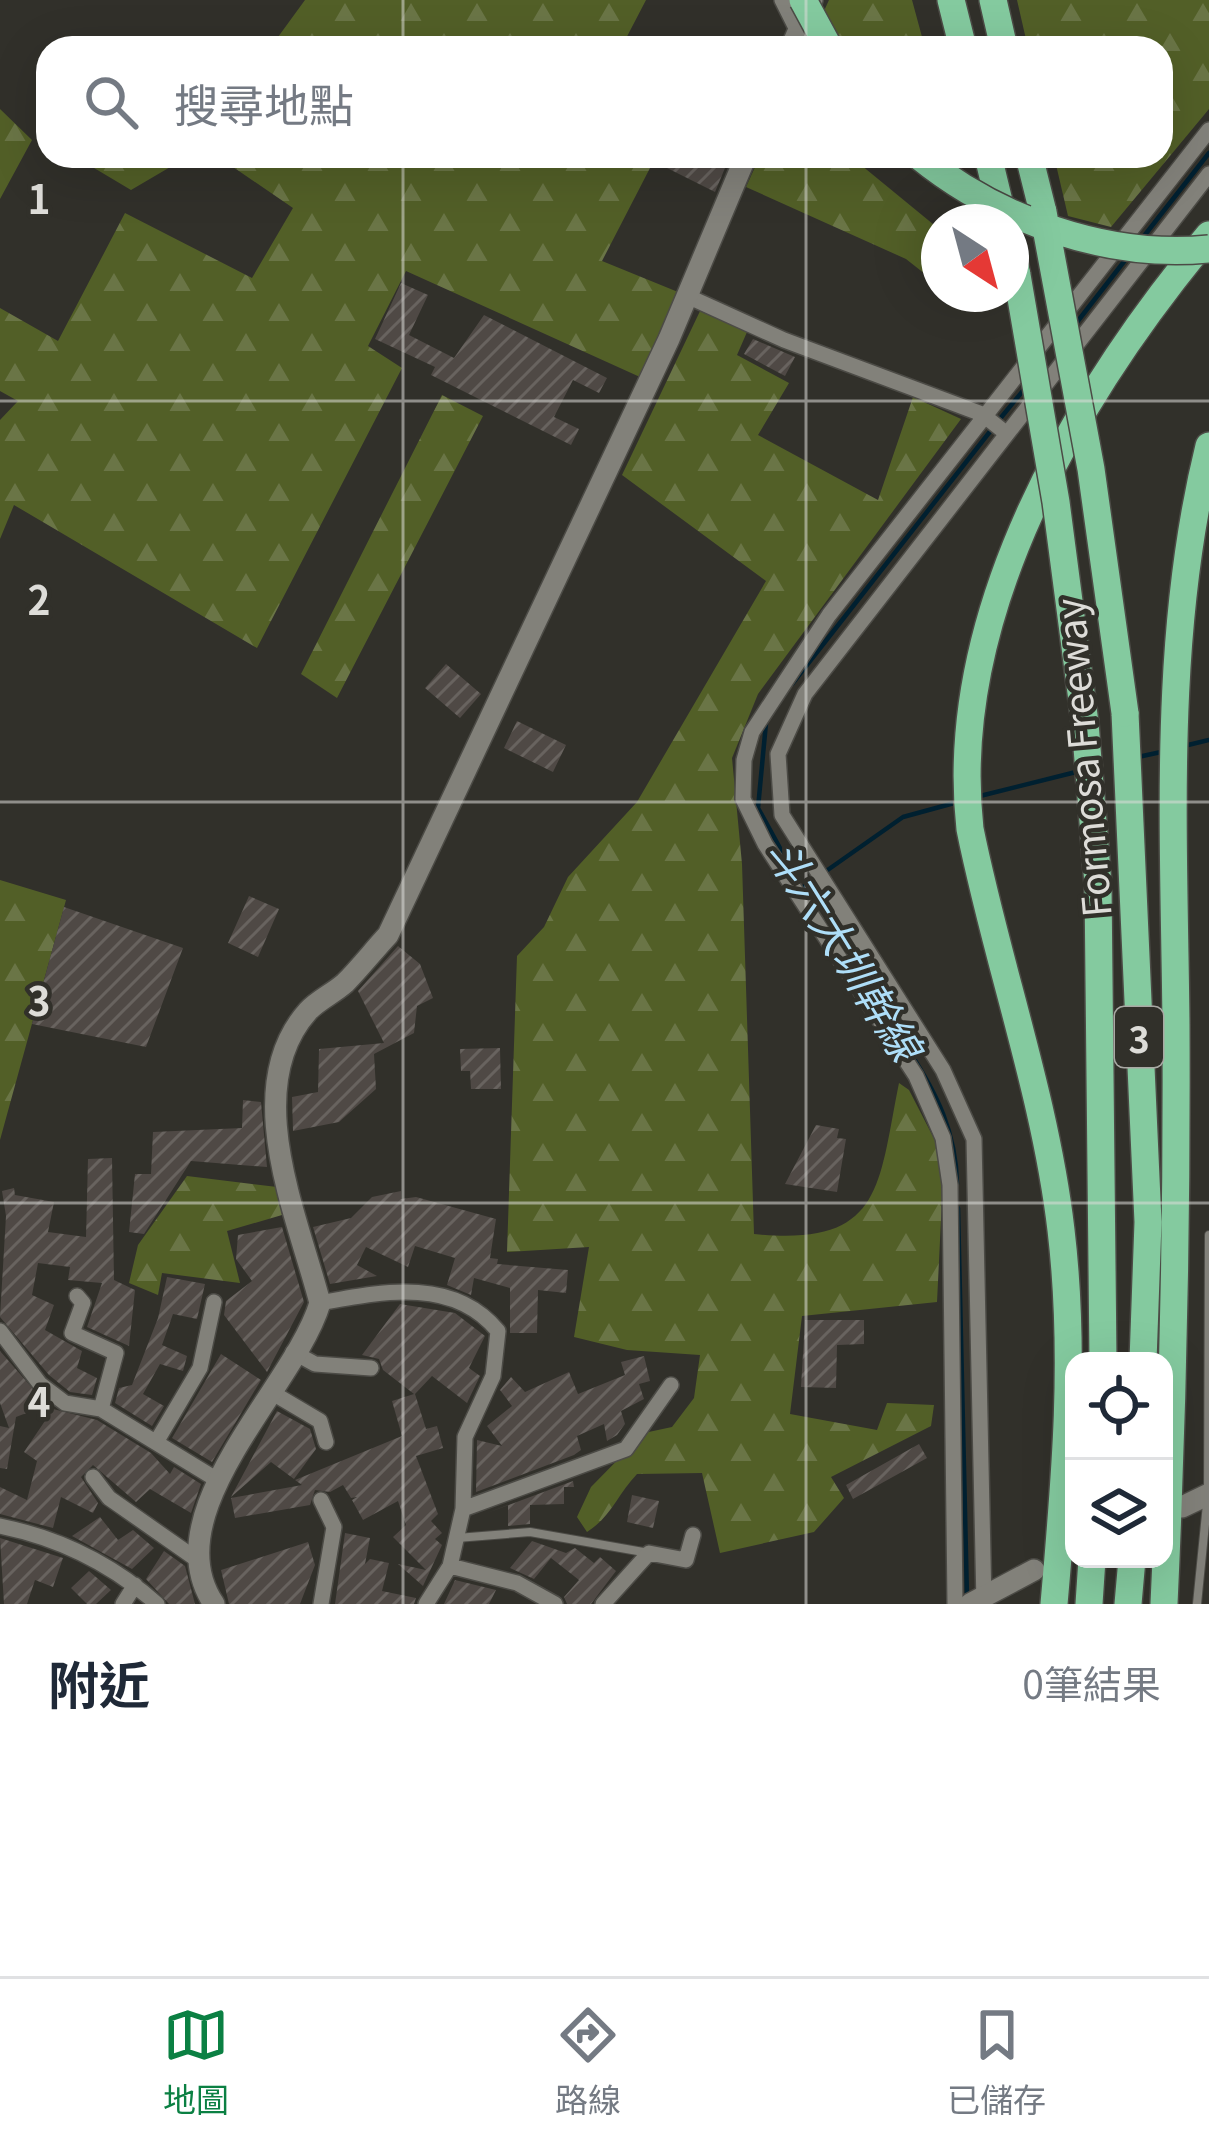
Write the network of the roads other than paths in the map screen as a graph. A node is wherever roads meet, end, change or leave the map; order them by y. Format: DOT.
graph roads {
  1 [pos="782,0"];
  2 [pos="808,0"];
  3 [pos="951,0"];
  4 [pos="993,0"];
  5 [pos="794,36"];
  6 [pos="796,36"];
  7 [pos="824,36"];
  8 [pos="960,36"];
  9 [pos="1001,36"];
  10 [pos="1209,130"];
  11 [pos="741,168"];
  12 [pos="936,168"];
  13 [pos="991,168"];
  14 [pos="1032,168"];
  15 [pos="1209,174"];
  16 [pos="1000,204"];
  17 [pos="1209,235"];
  18 [pos="1209,249"];
  19 [pos="687,296"];
  20 [pos="1023,312"];
  21 [pos="982,414"];
  22 [pos="1007,434"];
  23 [pos="1209,446"];
  24 [pos="1209,1234"];
  25 [pos="77,1296"];
  26 [pos="214,1302"];
  27 [pos="320,1303"];
  28 [pos="0,1331"];
  29 [pos="293,1352"];
  30 [pos="1103,1352"];
  31 [pos="1143,1352"];
  32 [pos="371,1368"];
  33 [pos="671,1385"];
  34 [pos="271,1392"];
  35 [pos="100,1409"];
  36 [pos="158,1439"];
  37 [pos="326,1442"];
  38 [pos="92,1477"];
  39 [pos="219,1481"];
  40 [pos="1208,1494"];
  41 [pos="321,1500"];
  42 [pos="1182,1507"];
  43 [pos="463,1509"];
  44 [pos="0,1526"];
  45 [pos="693,1535"];
  46 [pos="455,1539"];
  47 [pos="649,1553"];
  48 [pos="199,1561"];
  49 [pos="450,1566"];
  50 [pos="1091,1568"];
  51 [pos="1131,1568"];
  52 [pos="1034,1570"];
  53 [pos="135,1585"];
  54 [pos="209,1602"];
  55 [pos="979,1602"];
  56 [pos="123,1604"];
  57 [pos="157,1604"];
  58 [pos="321,1604"];
  59 [pos="427,1604"];
  60 [pos="555,1604"];
  61 [pos="603,1604"];
  62 [pos="955,1604"];
  63 [pos="1054,1604"];
  64 [pos="1089,1604"];
  65 [pos="1129,1604"];
  66 [pos="1164,1604"];
  67 [pos="1197,1604"];
  1 -- 5 [label="street"];
  2 -- 6 [label="street"];
  2 -- 7 [label="highway, bridge"];
  3 -- 8 [label="highway"];
  4 -- 9 [label="highway"];
  10 -- 21 [label="street"];
  11 -- 19 [label="street"];
  12 -- 18 [label="highway, bridge"];
  13 -- 16 [label="highway"];
  14 -- 31 [label="highway, Formosa Freeway / 3, bridge"];
  15 -- 22 [label="street"];
  17 -- 63 [label="highway"];
  19 -- 21 [label="street"];
  19 -- 27 [label="street"];
  20 -- 30 [label="highway, Formosa Freeway / 3, bridge"];
  21 -- 22 [label="street"];
  21 -- 62 [label="street"];
  22 -- 55 [label="street"];
  23 -- 66 [label="highway"];
  24 -- 40 [label="lane"];
  25 -- 35 [label="street"];
  26 -- 36 [label="street"];
  27 -- 29 [label="street"];
  27 -- 43 [label="street"];
  28 -- 35 [label="street"];
  29 -- 32 [label="street"];
  29 -- 34 [label="street"];
  33 -- 43 [label="street"];
  34 -- 37 [label="street"];
  34 -- 39 [label="street"];
  35 -- 36 [label="street"];
  36 -- 39 [label="street"];
  38 -- 48 [label="street"];
  39 -- 48 [label="street"];
  40 -- 42 [label="street"];
  40 -- 67 [label="lane"];
  41 -- 58 [label="street"];
  43 -- 46 [label="street"];
  44 -- 53 [label="street"];
  45 -- 47 [label="street"];
  46 -- 47 [label="lane"];
  46 -- 49 [label="street"];
  47 -- 61 [label="street"];
  48 -- 54 [label="street"];
  49 -- 59 [label="street"];
  49 -- 60 [label="street"];
  50 -- 64 [label="highway"];
  51 -- 65 [label="highway"];
  52 -- 55 [label="street"];
  53 -- 56 [label="street"];
  53 -- 57 [label="street"];
}
